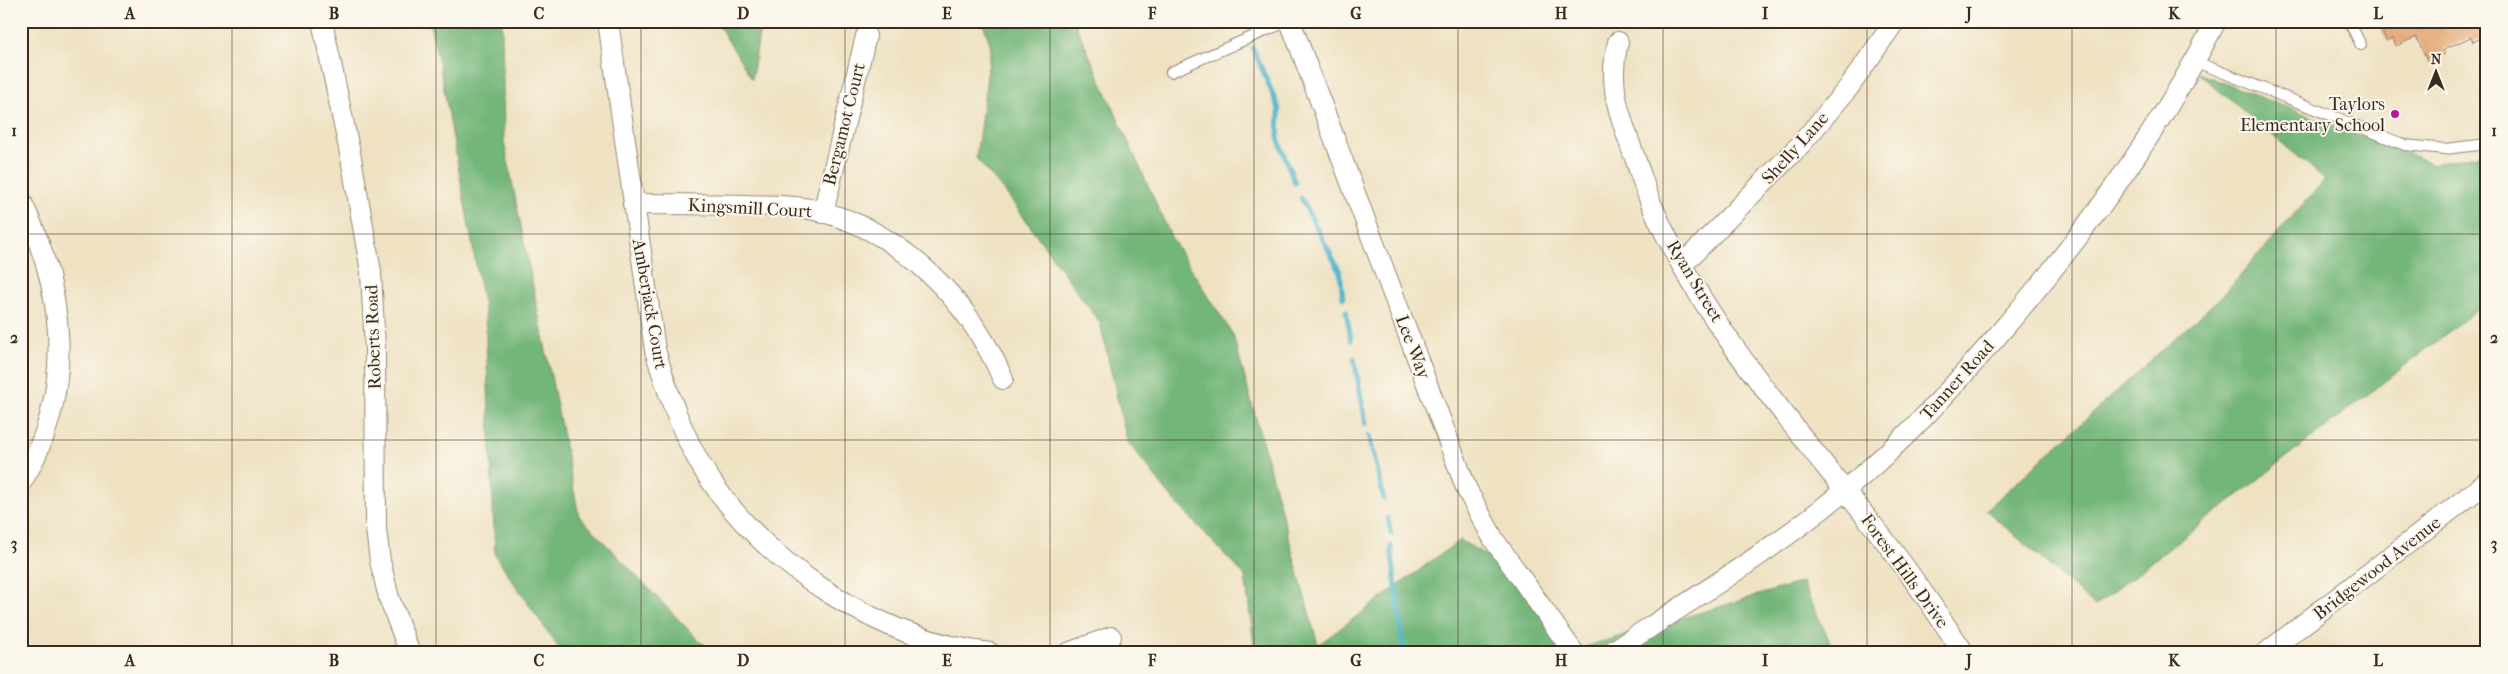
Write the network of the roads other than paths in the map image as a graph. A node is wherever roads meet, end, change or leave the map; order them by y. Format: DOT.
graph roads {
  1 [pos="322,21"];
  2 [pos="608,21"];
  3 [pos="1289,21"];
  4 [pos="1895,21"];
  5 [pos="2216,21"];
  6 [pos="2349,21"];
  7 [pos="866,36"];
  8 [pos="1618,42"];
  9 [pos="2361,45"];
  10 [pos="2194,61"];
  11 [pos="1171,72"];
  12 [pos="2487,144"];
  13 [pos="21,201"];
  14 [pos="633,204"];
  15 [pos="823,213"];
  16 [pos="1683,264"];
  17 [pos="1003,379"];
  18 [pos="2487,482"];
  19 [pos="21,483"];
  20 [pos="1844,490"];
  21 [pos="1111,637"];
  22 [pos="410,653"];
  23 [pos="990,653"];
  24 [pos="1068,653"];
  25 [pos="1574,653"];
  26 [pos="1610,653"];
  27 [pos="1964,653"];
  28 [pos="2266,653"];
  1 -- 22 [label="street, Roberts Road"];
  2 -- 14 [label="street, Amberjack Court"];
  3 -- 11 [label="lane"];
  3 -- 25 [label="street, Lee Way"];
  4 -- 16 [label="street, Shelly Lane"];
  5 -- 10 [label="street, Tanner Road"];
  6 -- 9 [label="lane"];
  7 -- 15 [label="street, Bergamot Court"];
  8 -- 16 [label="street, Ryan Street"];
  10 -- 12 [label="lane"];
  10 -- 20 [label="street, Tanner Road"];
  13 -- 19 [label="street"];
  14 -- 15 [label="street, Kingsmill Court"];
  14 -- 23 [label="street, Amberjack Court"];
  15 -- 17 [label="street, Kingsmill Court"];
  16 -- 20 [label="street, Ryan Street"];
  18 -- 28 [label="street, Bridgewood Avenue"];
  20 -- 26 [label="street, Tanner Road"];
  20 -- 27 [label="street, Forest Hills Drive"];
  21 -- 24 [label="street"];
}
